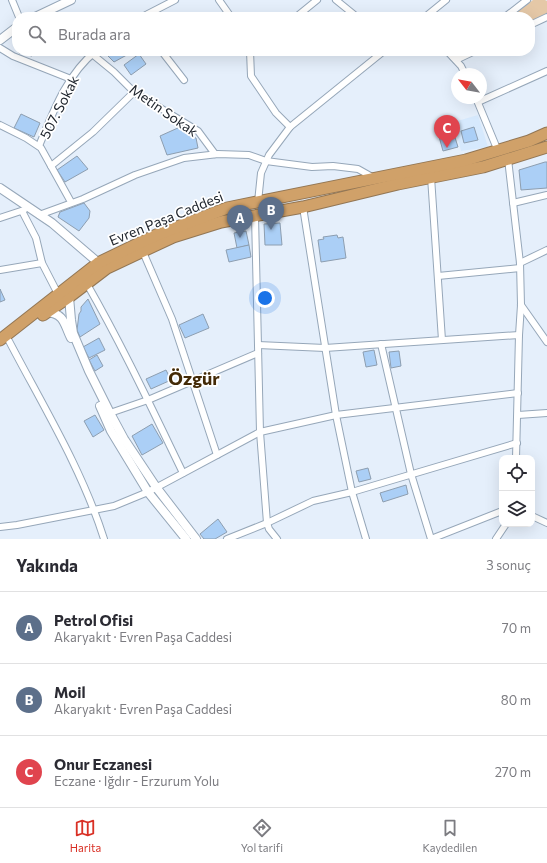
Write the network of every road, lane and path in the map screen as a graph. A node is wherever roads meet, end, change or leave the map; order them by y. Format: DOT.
graph roads {
  1 [pos="12,0"];
  2 [pos="72,0"];
  3 [pos="175,0"];
  4 [pos="219,0"];
  5 [pos="317,0"];
  6 [pos="446,0"];
  7 [pos="527,0"];
  8 [pos="341,1"];
  9 [pos="17,12"];
  10 [pos="46,12"];
  11 [pos="152,12"];
  12 [pos="226,12"];
  13 [pos="302,12"];
  14 [pos="352,12"];
  15 [pos="431,12"];
  16 [pos="511,12"];
  17 [pos="547,17"];
  18 [pos="535,23"];
  19 [pos="12,30"];
  20 [pos="0,40"];
  21 [pos="0,48"];
  22 [pos="12,55"];
  23 [pos="13,56"];
  24 [pos="90,56"];
  25 [pos="98,56"];
  26 [pos="167,56"];
  27 [pos="252,56"];
  28 [pos="378,56"];
  29 [pos="451,56"];
  30 [pos="457,56"];
  31 [pos="462,56"];
  32 [pos="454,59"];
  33 [pos="462,68"];
  34 [pos="547,71"];
  35 [pos="71,78"];
  36 [pos="184,80"];
  37 [pos="134,92"];
  38 [pos="487,96"];
  39 [pos="479,104"];
  40 [pos="0,125"];
  41 [pos="290,127"];
  42 [pos="547,133"];
  43 [pos="39,146"];
  44 [pos="547,146"];
  45 [pos="498,151"];
  46 [pos="215,154"];
  47 [pos="508,159"];
  48 [pos="266,161"];
  49 [pos="51,166"];
  50 [pos="431,177"];
  51 [pos="375,178"];
  52 [pos="395,179"];
  53 [pos="0,188"];
  54 [pos="547,195"];
  55 [pos="71,202"];
  56 [pos="258,202"];
  57 [pos="513,203"];
  58 [pos="303,207"];
  59 [pos="25,209"];
  60 [pos="39,214"];
  61 [pos="255,216"];
  62 [pos="0,218"];
  63 [pos="547,250"];
  64 [pos="143,252"];
  65 [pos="42,263"];
  66 [pos="520,265"];
  67 [pos="102,266"];
  68 [pos="0,270"];
  69 [pos="438,276"];
  70 [pos="86,284"];
  71 [pos="64,295"];
  72 [pos="521,305"];
  73 [pos="47,312"];
  74 [pos="519,335"];
  75 [pos="442,340"];
  76 [pos="547,342"];
  77 [pos="3,343"];
  78 [pos="381,344"];
  79 [pos="258,345"];
  80 [pos="325,348"];
  81 [pos="258,353"];
  82 [pos="193,380"];
  83 [pos="518,393"];
  84 [pos="148,400"];
  85 [pos="395,407"];
  86 [pos="110,413"];
  87 [pos="547,413"];
  88 [pos="336,415"];
  89 [pos="518,415"];
  90 [pos="260,432"];
  91 [pos="517,442"];
  92 [pos="217,455"];
  93 [pos="516,455"];
  94 [pos="183,473"];
  95 [pos="411,474"];
  96 [pos="156,487"];
  97 [pos="148,492"];
  98 [pos="352,492"];
  99 [pos="95,510"];
  100 [pos="499,512"];
  101 [pos="535,517"];
  102 [pos="267,523"];
  103 [pos="547,523"];
  104 [pos="0,527"];
  105 [pos="504,527"];
  106 [pos="104,539"];
  107 [pos="186,539"];
  108 [pos="196,539"];
  109 [pos="227,539"];
  110 [pos="277,539"];
  111 [pos="366,539"];
  112 [pos="433,539"];
  113 [pos="496,539"];
  1 -- 9 [label="street"];
  2 -- 10 [label="street"];
  3 -- 11 [label="street"];
  4 -- 12 [label="street"];
  5 -- 13 [label="street"];
  6 -- 15 [label="street"];
  7 -- 16 [label="street"];
  8 -- 14 [label="street"];
  17 -- 18 [label="street"];
  19 -- 20 [label="street"];
  21 -- 22 [label="street"];
  23 -- 35 [label="street"];
  24 -- 35 [label="street, 507. Sokak"];
  25 -- 37 [label="street, Metin Sokak"];
  26 -- 36 [label="street"];
  27 -- 41 [label="street"];
  28 -- 41 [label="street"];
  29 -- 32 [label="street"];
  30 -- 32 [label="street"];
  31 -- 32 [label="street"];
  32 -- 33 [label="street"];
  34 -- 38 [label="street"];
  35 -- 43 [label="street, 507. Sokak"];
  37 -- 46 [label="street, Metin Sokak"];
  37 -- 49 [label="street"];
  39 -- 45 [label="street"];
  40 -- 43 [label="street"];
  41 -- 48 [label="street"];
  42 -- 45 [label="highway"];
  43 -- 49 [label="street"];
  44 -- 47 [label="highway"];
  45 -- 52 [label="highway"];
  46 -- 48 [label="street"];
  46 -- 55 [label="street"];
  47 -- 50 [label="highway"];
  47 -- 57 [label="street"];
  48 -- 51 [label="street"];
  48 -- 56 [label="street"];
  49 -- 55 [label="street"];
  50 -- 52 [label="highway"];
  50 -- 69 [label="street"];
  51 -- 52 [label="highway, Evren Paşa Caddesi"];
  51 -- 56 [label="highway, Evren Paşa Caddesi"];
  52 -- 58 [label="highway, Evren Paşa Caddesi"];
  53 -- 59 [label="street"];
  54 -- 57 [label="street"];
  55 -- 60 [label="street"];
  56 -- 67 [label="highway, Evren Paşa Caddesi"];
  57 -- 66 [label="street"];
  58 -- 61 [label="highway, Evren Paşa Caddesi"];
  58 -- 80 [label="street"];
  59 -- 60 [label="street"];
  59 -- 62 [label="street"];
  59 -- 65 [label="street"];
  60 -- 67 [label="street"];
  61 -- 64 [label="highway, Evren Paşa Caddesi"];
  61 -- 79 [label="street"];
  63 -- 66 [label="street"];
  64 -- 67 [label="highway, Evren Paşa Caddesi"];
  64 -- 82 [label="street"];
  65 -- 68 [label="street"];
  65 -- 71 [label="street"];
  66 -- 69 [label="street"];
  66 -- 72 [label="street"];
  67 -- 70 [label="highway, Evren Paşa Caddesi"];
  67 -- 71 [label="highway, Evren Paşa Caddesi"];
  69 -- 75 [label="street"];
  70 -- 71 [label="highway, Evren Paşa Caddesi"];
  70 -- 84 [label="street"];
  71 -- 73 [label="highway, Evren Paşa Caddesi"];
  71 -- 77 [label="highway, Evren Paşa Caddesi"];
  71 -- 86 [label="street"];
  72 -- 74 [label="street"];
  72 -- 76 [label="street"];
  73 -- 77 [label="highway, Evren Paşa Caddesi"];
  73 -- 97 [label="street"];
  74 -- 75 [label="street"];
  74 -- 83 [label="street"];
  75 -- 78 [label="street"];
  77 -- 99 [label="street"];
  78 -- 80 [label="street"];
  78 -- 85 [label="street"];
  79 -- 80 [label="street"];
  79 -- 81 [label="street"];
  80 -- 88 [label="street"];
  81 -- 82 [label="street"];
  81 -- 90 [label="street"];
  82 -- 84 [label="street"];
  82 -- 92 [label="street"];
  83 -- 85 [label="street"];
  83 -- 89 [label="street"];
  84 -- 86 [label="street"];
  84 -- 94 [label="street"];
  85 -- 88 [label="street"];
  85 -- 95 [label="street"];
  86 -- 96 [label="street"];
  87 -- 89 [label="street"];
  88 -- 90 [label="street"];
  88 -- 98 [label="street"];
  89 -- 91 [label="street"];
  90 -- 92 [label="street"];
  90 -- 102 [label="street"];
  91 -- 93 [label="street"];
  91 -- 95 [label="street"];
  92 -- 94 [label="street"];
  94 -- 96 [label="street"];
  95 -- 98 [label="street"];
  95 -- 112 [label="street"];
  96 -- 97 [label="street"];
  96 -- 108 [label="street"];
  97 -- 99 [label="street"];
  97 -- 107 [label="street"];
  98 -- 102 [label="street"];
  98 -- 111 [label="street"];
  99 -- 104 [label="street"];
  99 -- 106 [label="street"];
  100 -- 112 [label="street"];
  101 -- 103 [label="street"];
  102 -- 109 [label="street"];
  102 -- 110 [label="street"];
  105 -- 113 [label="street"];
}
